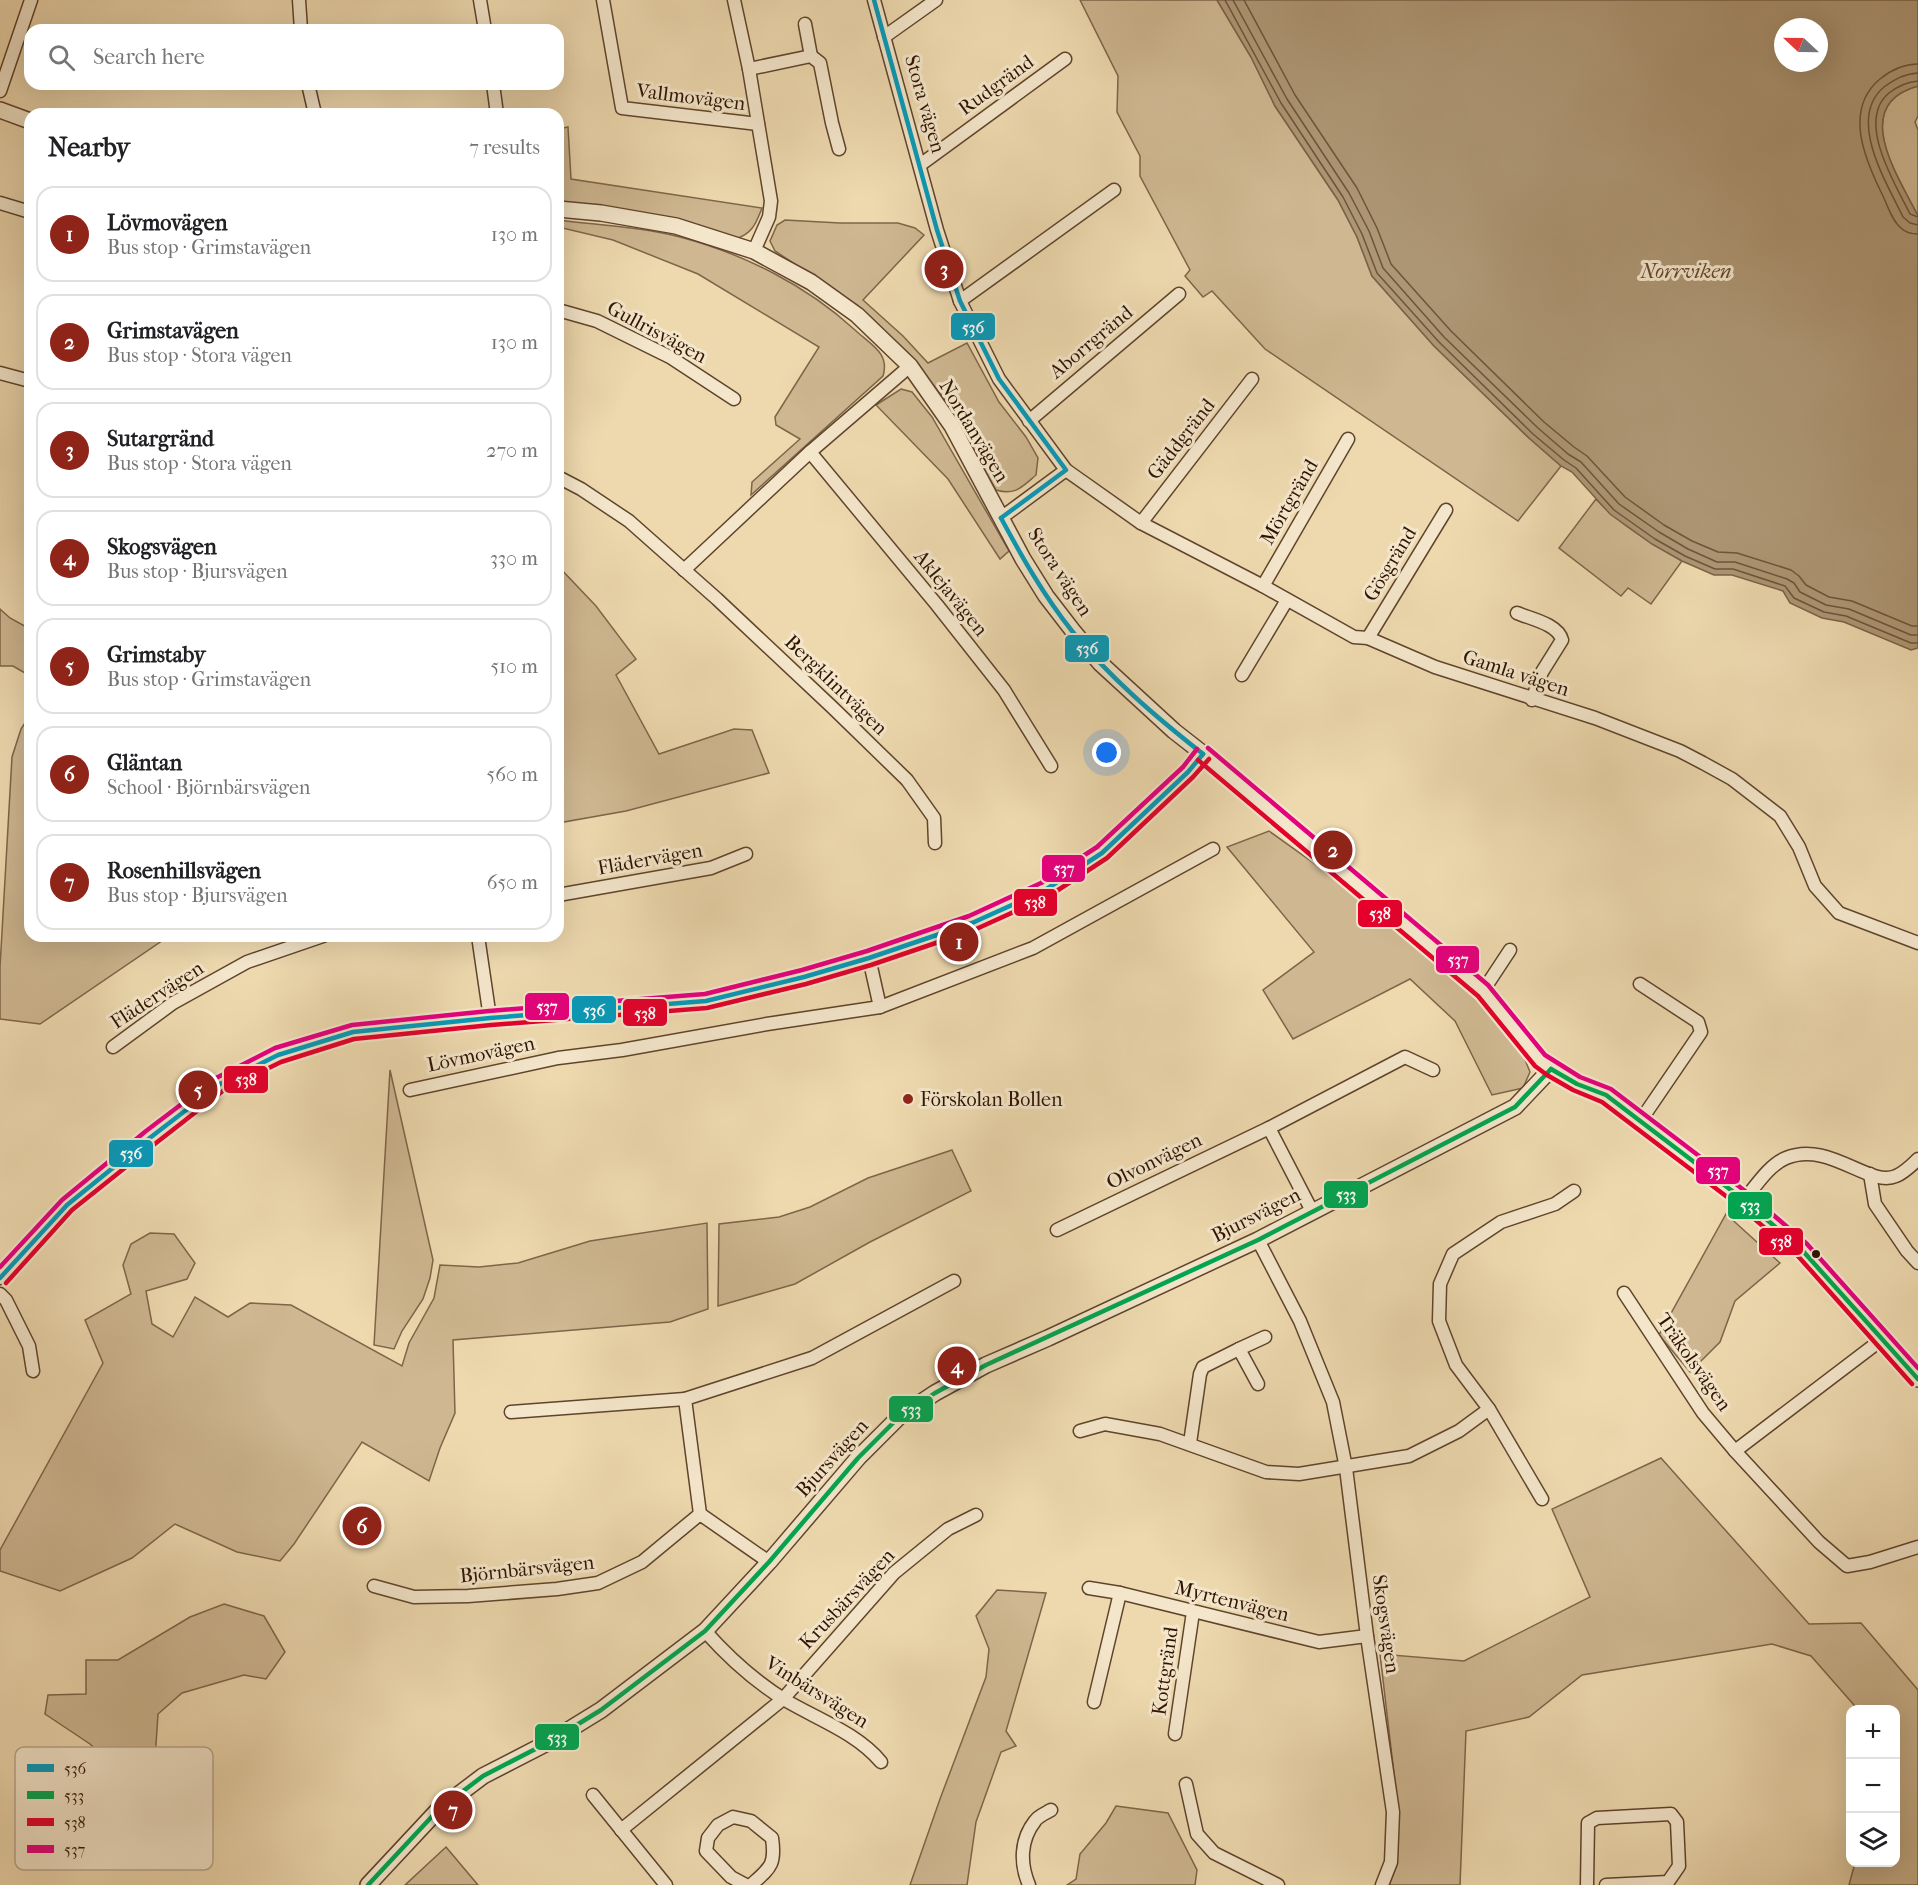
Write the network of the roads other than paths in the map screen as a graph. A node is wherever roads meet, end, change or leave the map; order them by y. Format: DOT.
graph roads {
  1 [pos="31,0"];
  2 [pos="299,0"];
  3 [pos="480,0"];
  4 [pos="603,0"];
  5 [pos="734,0"];
  6 [pos="874,0"];
  7 [pos="936,0"];
  8 [pos="28,24"];
  9 [pos="301,24"];
  10 [pos="484,24"];
  11 [pos="805,24"];
  12 [pos="24,35"];
  13 [pos="884,37"];
  14 [pos="811,56"];
  15 [pos="1065,58"];
  16 [pos="749,69"];
  17 [pos="309,90"];
  18 [pos="494,90"];
  19 [pos="0,91"];
  20 [pos="314,108"];
  21 [pos="496,108"];
  22 [pos="0,110"];
  23 [pos="24,119"];
  24 [pos="758,124"];
  25 [pos="839,149"];
  26 [pos="920,165"];
  27 [pos="1114,190"];
  28 [pos="0,203"];
  29 [pos="24,210"];
  30 [pos="564,210"];
  31 [pos="754,251"];
  32 [pos="1179,294"];
  33 [pos="960,301"];
  34 [pos="564,312"];
  35 [pos="910,366"];
  36 [pos="0,373"];
  37 [pos="24,379"];
  38 [pos="1252,379"];
  39 [pos="734,399"];
  40 [pos="1029,421"];
  41 [pos="1348,439"];
  42 [pos="810,452"];
  43 [pos="1066,470"];
  44 [pos="564,480"];
  45 [pos="1446,510"];
  46 [pos="1001,518"];
  47 [pos="1142,523"];
  48 [pos="684,570"];
  49 [pos="1263,586"];
  50 [pos="1287,600"];
  51 [pos="1517,613"];
  52 [pos="1368,638"];
  53 [pos="1242,675"];
  54 [pos="1532,700"];
  55 [pos="1203,754"];
  56 [pos="1051,765"];
  57 [pos="935,843"];
  58 [pos="1213,849"];
  59 [pos="746,854"];
  60 [pos="564,894"];
  61 [pos="305,942"];
  62 [pos="479,942"];
  63 [pos="1918,943"];
  64 [pos="1510,950"];
  65 [pos="869,958"];
  66 [pos="1640,984"];
  67 [pos="1483,991"];
  68 [pos="880,1007"];
  69 [pos="490,1018"];
  70 [pos="113,1047"];
  71 [pos="1433,1070"];
  72 [pos="1551,1070"];
  73 [pos="410,1090"];
  74 [pos="1641,1120"];
  75 [pos="1269,1128"];
  76 [pos="1918,1159"];
  77 [pos="1870,1174"];
  78 [pos="1574,1191"];
  79 [pos="1744,1200"];
  80 [pos="1312,1211"];
  81 [pos="1057,1230"];
  82 [pos="1258,1240"];
  83 [pos="1918,1263"];
  84 [pos="0,1278"];
  85 [pos="954,1281"];
  86 [pos="1624,1293"];
  87 [pos="0,1294"];
  88 [pos="1266,1337"];
  89 [pos="1881,1340"];
  90 [pos="1239,1349"];
  91 [pos="33,1371"];
  92 [pos="1918,1379"];
  93 [pos="1258,1384"];
  94 [pos="685,1399"];
  95 [pos="1489,1409"];
  96 [pos="511,1412"];
  97 [pos="1080,1431"];
  98 [pos="1190,1443"];
  99 [pos="1735,1451"];
  100 [pos="1346,1468"];
  101 [pos="1542,1499"];
  102 [pos="700,1514"];
  103 [pos="976,1515"];
  104 [pos="1918,1547"];
  105 [pos="769,1562"];
  106 [pos="374,1586"];
  107 [pos="1089,1588"];
  108 [pos="1120,1593"];
  109 [pos="1193,1612"];
  110 [pos="705,1631"];
  111 [pos="1367,1636"];
  112 [pos="783,1699"];
  113 [pos="1094,1702"];
  114 [pos="1175,1734"];
  115 [pos="881,1762"];
  116 [pos="1186,1784"];
  117 [pos="593,1795"];
  118 [pos="1051,1810"];
  119 [pos="621,1830"];
  120 [pos="729,1881"];
  121 [pos="368,1885"];
  122 [pos="666,1885"];
  123 [pos="746,1885"];
  124 [pos="751,1885"];
  125 [pos="1029,1885"];
  126 [pos="1278,1885"];
  127 [pos="1383,1885"];
  128 [pos="1587,1885"];
  129 [pos="1606,1885"];
  1 -- 8 [label="street"];
  2 -- 9 [label="street"];
  3 -- 10 [label="street"];
  4 -- 24 [label="street, Vallmovägen"];
  5 -- 16 [label="street, Vallmovägen"];
  6 -- 13 [label="street, Stora vägen"];
  7 -- 13 [label="street"];
  11 -- 14 [label="street"];
  12 -- 19 [label="street"];
  13 -- 26 [label="street, Stora vägen"];
  14 -- 16 [label="street, Vallmovägen"];
  14 -- 25 [label="street"];
  15 -- 26 [label="street, Rudgränd"];
  16 -- 24 [label="street, Vallmovägen"];
  17 -- 20 [label="street"];
  18 -- 21 [label="street"];
  22 -- 23 [label="street"];
  24 -- 31 [label="street, Vallmovägen"];
  26 -- 33 [label="street, Stora vägen"];
  27 -- 33 [label="street"];
  28 -- 29 [label="street"];
  30 -- 31 [label="street, Nordanvägen"];
  31 -- 35 [label="street, Nordanvägen"];
  32 -- 40 [label="street, Aborrgränd"];
  33 -- 40 [label="street, Stora vägen"];
  34 -- 39 [label="street, Gullrisvägen"];
  35 -- 42 [label="street"];
  35 -- 46 [label="street, Nordanvägen"];
  36 -- 37 [label="street"];
  38 -- 47 [label="street, Gäddgränd"];
  40 -- 43 [label="street, Stora vägen"];
  41 -- 49 [label="street, Mörtgränd"];
  42 -- 48 [label="street"];
  42 -- 56 [label="street, Aklejavägen"];
  43 -- 46 [label="street, Stora vägen"];
  43 -- 47 [label="street, Gamla vägen"];
  44 -- 48 [label="street, Bergklintvägen"];
  45 -- 52 [label="street, Gösgränd"];
  46 -- 55 [label="street, Stora vägen"];
  47 -- 49 [label="street, Gamla vägen"];
  48 -- 57 [label="street, Bergklintvägen"];
  49 -- 50 [label="street, Gamla vägen"];
  50 -- 52 [label="street, Gamla vägen"];
  50 -- 53 [label="street"];
  51 -- 54 [label="street"];
  52 -- 54 [label="street, Gamla vägen"];
  54 -- 63 [label="street, Gamla vägen"];
  55 -- 65 [label="street"];
  55 -- 67 [label="street, Stora vägen"];
  58 -- 68 [label="street, Lövmovägen"];
  59 -- 60 [label="street, Flädervägen"];
  61 -- 70 [label="street, Flädervägen"];
  62 -- 69 [label="street"];
  64 -- 67 [label="street"];
  65 -- 68 [label="street"];
  65 -- 69 [label="street"];
  66 -- 74 [label="street"];
  67 -- 72 [label="street, Stora vägen"];
  68 -- 73 [label="street, Lövmovägen"];
  69 -- 84 [label="street"];
  71 -- 75 [label="street, Olvonvägen"];
  72 -- 74 [label="street, Stora vägen"];
  72 -- 80 [label="street, Bjursvägen"];
  74 -- 79 [label="street, Stora vägen"];
  75 -- 80 [label="street"];
  75 -- 81 [label="street, Olvonvägen"];
  76 -- 77 [label="street"];
  77 -- 79 [label="street"];
  77 -- 83 [label="street"];
  78 -- 95 [label="street"];
  79 -- 89 [label="street, Stora vägen"];
  80 -- 82 [label="street, Bjursvägen"];
  82 -- 100 [label="street, Skogsvägen"];
  82 -- 105 [label="street, Bjursvägen"];
  85 -- 94 [label="street"];
  86 -- 99 [label="street, Träkolsvägen"];
  87 -- 91 [label="street"];
  88 -- 90 [label="street"];
  89 -- 92 [label="street, Stora vägen"];
  89 -- 99 [label="street"];
  90 -- 93 [label="street"];
  90 -- 98 [label="street"];
  94 -- 96 [label="street"];
  94 -- 102 [label="street"];
  95 -- 100 [label="street"];
  95 -- 101 [label="street"];
  97 -- 98 [label="street"];
  98 -- 100 [label="street"];
  99 -- 104 [label="street, Träkolsvägen"];
  100 -- 111 [label="street, Skogsvägen"];
  102 -- 105 [label="street"];
  102 -- 106 [label="street, Björnbärsvägen"];
  103 -- 112 [label="street, Krusbärsvägen"];
  105 -- 110 [label="street, Bjursvägen"];
  107 -- 108 [label="street, Myrtenvägen"];
  108 -- 109 [label="street, Myrtenvägen"];
  108 -- 113 [label="street"];
  109 -- 111 [label="street, Myrtenvägen"];
  109 -- 114 [label="street, Kottgränd"];
  110 -- 112 [label="street, Vinbärsvägen"];
  110 -- 121 [label="street, Bjursvägen"];
  111 -- 127 [label="street, Skogsvägen"];
  112 -- 115 [label="street, Vinbärsvägen"];
  112 -- 119 [label="street, Krusbärsvägen"];
  116 -- 126 [label="street"];
  117 -- 119 [label="street"];
  118 -- 125 [label="street"];
  119 -- 122 [label="street"];
  120 -- 123 [label="street"];
  120 -- 124 [label="street"];
  128 -- 129 [label="street"];
}
